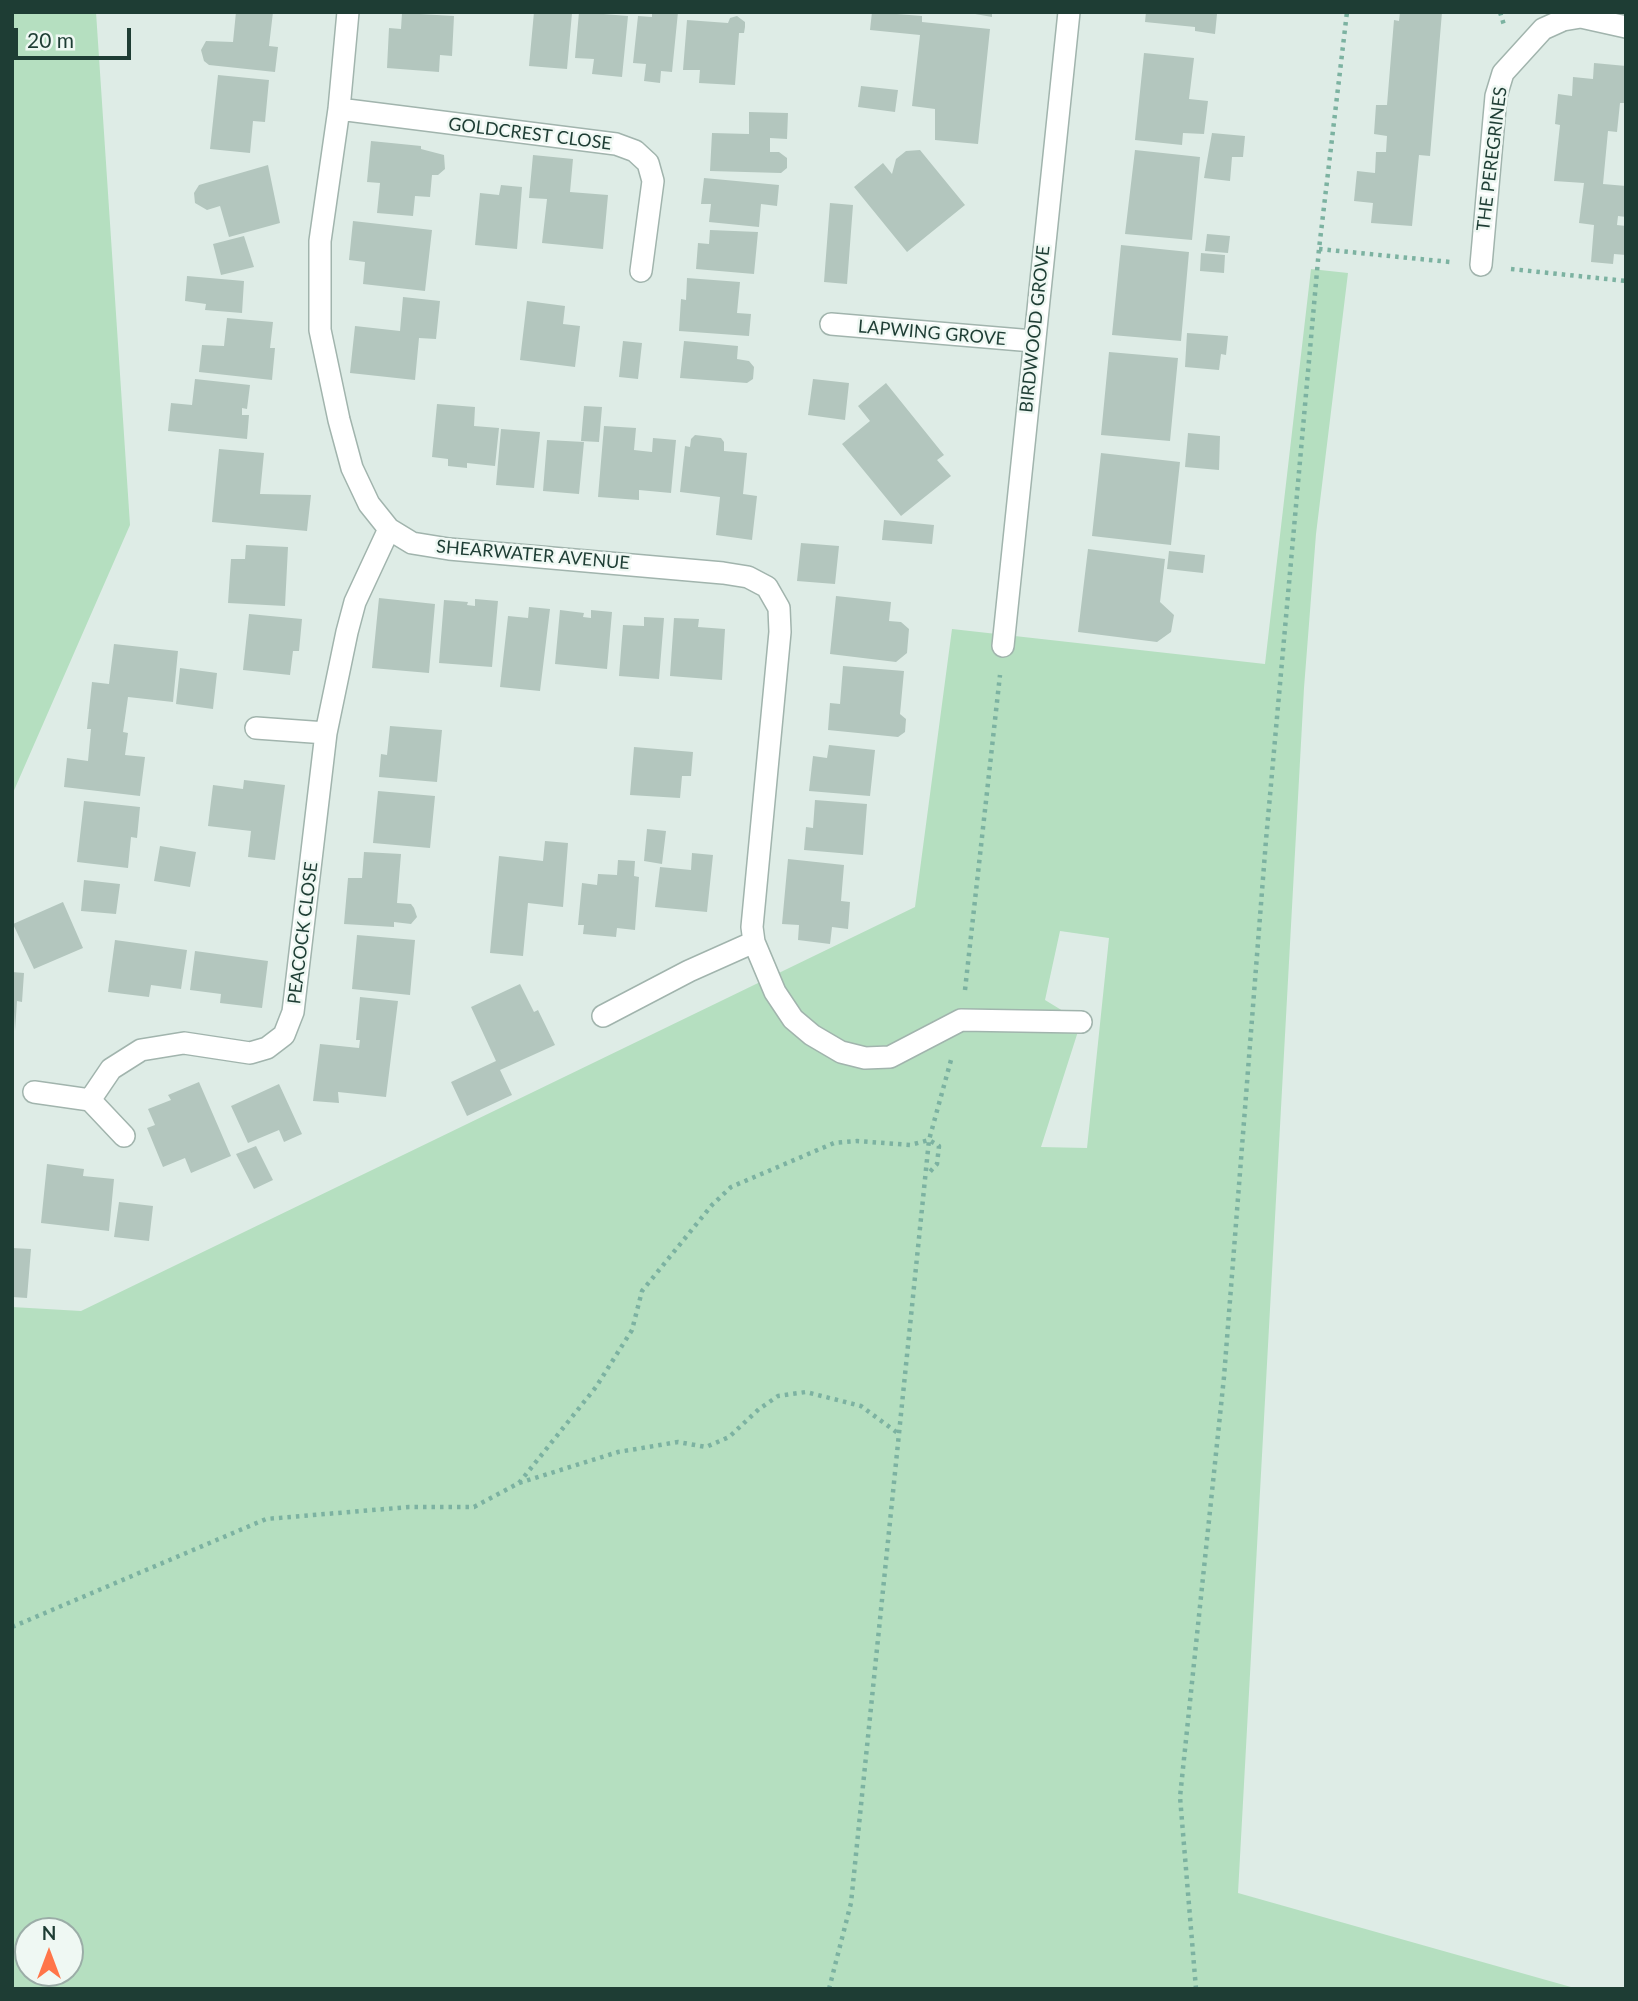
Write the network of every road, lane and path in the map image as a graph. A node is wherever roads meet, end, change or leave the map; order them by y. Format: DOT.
graph roads {
  1 [pos="348,12"];
  2 [pos="1069,12"];
  3 [pos="1347,12"];
  4 [pos="1561,16"];
  5 [pos="1626,27"];
  6 [pos="339,109"];
  7 [pos="1480,265"];
  8 [pos="642,271"];
  9 [pos="831,324"];
  10 [pos="1034,341"];
  11 [pos="389,529"];
  12 [pos="1003,646"];
  13 [pos="256,728"];
  14 [pos="326,733"];
  15 [pos="754,942"];
  16 [pos="603,1016"];
  17 [pos="961,1020"];
  18 [pos="1081,1022"];
  19 [pos="34,1092"];
  20 [pos="90,1100"];
  21 [pos="124,1136"];
  22 [pos="929,1140"];
  23 [pos="926,1176"];
  24 [pos="899,1434"];
  25 [pos="519,1483"];
  26 [pos="12,1627"];
  27 [pos="830,1989"];
  28 [pos="1196,1989"];
  1 -- 6 [label="street, SHEARWATER AVENUE"];
  2 -- 10 [label="street, BIRDWOOD GROVE"];
  3 -- 28 [label="path"];
  4 -- 5 [label="street, THE PEREGRINES"];
  4 -- 7 [label="street, THE PEREGRINES"];
  6 -- 8 [label="street, GOLDCREST CLOSE"];
  6 -- 11 [label="street, SHEARWATER AVENUE"];
  9 -- 10 [label="street, LAPWING GROVE"];
  10 -- 12 [label="street, BIRDWOOD GROVE"];
  11 -- 14 [label="street, PEACOCK CLOSE"];
  11 -- 15 [label="street, SHEARWATER AVENUE"];
  12 -- 17 [label="path"];
  13 -- 14 [label="street"];
  14 -- 20 [label="street, PEACOCK CLOSE"];
  15 -- 16 [label="street"];
  15 -- 17 [label="street, SHEARWATER AVENUE"];
  17 -- 18 [label="street, SHEARWATER AVENUE"];
  17 -- 22 [label="path"];
  19 -- 20 [label="street"];
  20 -- 21 [label="street"];
  22 -- 23 [label="path"];
  22 -- 23 [label="path"];
  22 -- 25 [label="path"];
  23 -- 24 [label="path"];
  24 -- 25 [label="path"];
  24 -- 27 [label="path"];
  25 -- 26 [label="path"];
}
